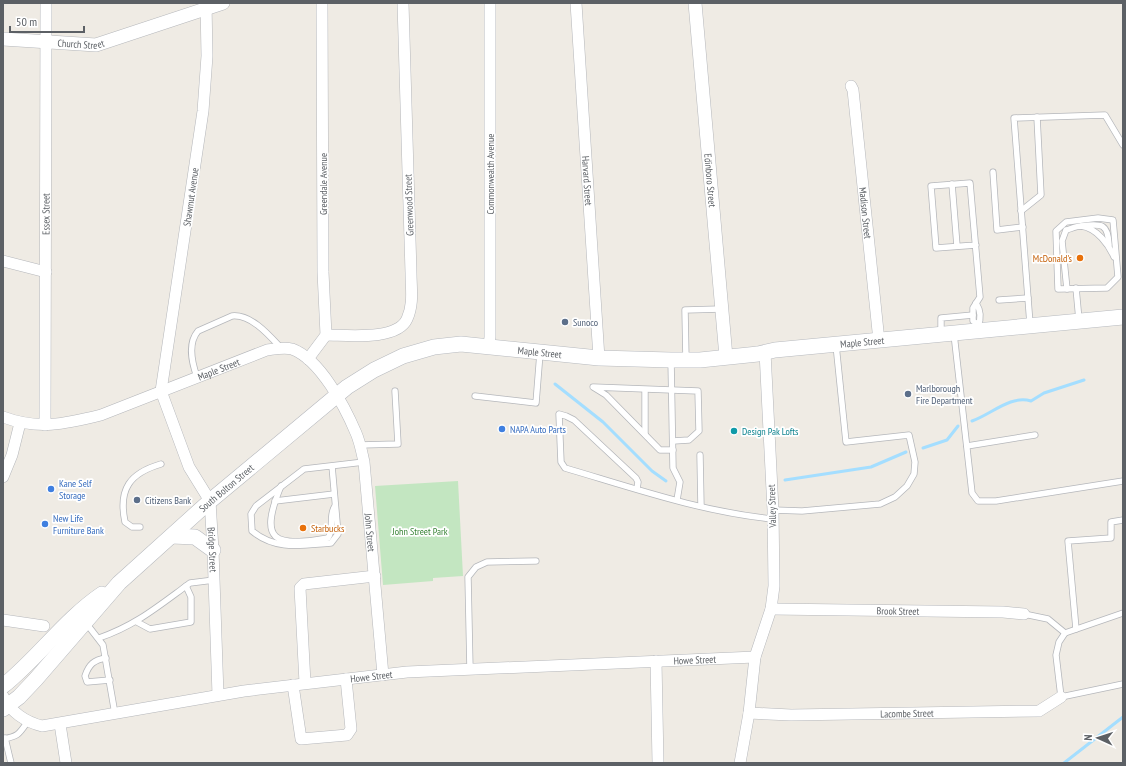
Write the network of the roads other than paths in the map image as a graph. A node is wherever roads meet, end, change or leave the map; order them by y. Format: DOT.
graph roads {
  1 [pos="46,3"];
  2 [pos="223,3"];
  3 [pos="322,3"];
  4 [pos="403,3"];
  5 [pos="490,3"];
  6 [pos="576,3"];
  7 [pos="695,3"];
  8 [pos="206,6"];
  9 [pos="3,39"];
  10 [pos="46,42"];
  11 [pos="851,86"];
  12 [pos="1037,117"];
  13 [pos="1123,145"];
  14 [pos="993,172"];
  15 [pos="952,184"];
  16 [pos="1021,211"];
  17 [pos="1080,226"];
  18 [pos="1023,227"];
  19 [pos="1109,245"];
  20 [pos="957,246"];
  21 [pos="976,246"];
  22 [pos="3,261"];
  23 [pos="1117,263"];
  24 [pos="46,272"];
  25 [pos="1076,288"];
  26 [pos="1067,289"];
  27 [pos="1028,298"];
  28 [pos="999,300"];
  29 [pos="976,303"];
  30 [pos="722,309"];
  31 [pos="973,315"];
  32 [pos="1123,317"];
  33 [pos="1079,322"];
  34 [pos="1030,327"];
  35 [pos="978,328"];
  36 [pos="326,335"];
  37 [pos="948,335"];
  38 [pos="879,341"];
  39 [pos="836,345"];
  40 [pos="489,346"];
  41 [pos="281,348"];
  42 [pos="540,352"];
  43 [pos="765,352"];
  44 [pos="726,357"];
  45 [pos="599,358"];
  46 [pos="308,359"];
  47 [pos="678,360"];
  48 [pos="197,377"];
  49 [pos="161,391"];
  50 [pos="395,391"];
  51 [pos="645,391"];
  52 [pos="672,392"];
  53 [pos="337,396"];
  54 [pos="475,396"];
  55 [pos="3,417"];
  56 [pos="20,424"];
  57 [pos="45,425"];
  58 [pos="645,434"];
  59 [pos="1035,435"];
  60 [pos="673,440"];
  61 [pos="360,445"];
  62 [pos="967,446"];
  63 [pos="673,450"];
  64 [pos="700,455"];
  65 [pos="364,462"];
  66 [pos="161,464"];
  67 [pos="332,466"];
  68 [pos="3,477"];
  69 [pos="1123,480"];
  70 [pos="282,486"];
  71 [pos="637,489"];
  72 [pos="334,494"];
  73 [pos="677,500"];
  74 [pos="210,501"];
  75 [pos="275,501"];
  76 [pos="335,506"];
  77 [pos="701,506"];
  78 [pos="773,515"];
  79 [pos="1123,520"];
  80 [pos="140,527"];
  81 [pos="172,536"];
  82 [pos="214,550"];
  83 [pos="536,561"];
  84 [pos="375,576"];
  85 [pos="214,580"];
  86 [pos="186,586"];
  87 [pos="771,609"];
  88 [pos="1123,613"];
  89 [pos="1024,614"];
  90 [pos="81,617"];
  91 [pos="3,620"];
  92 [pos="137,622"];
  93 [pos="44,626"];
  94 [pos="1076,629"];
  95 [pos="1065,633"];
  96 [pos="99,638"];
  97 [pos="755,657"];
  98 [pos="106,658"];
  99 [pos="656,661"];
  100 [pos="470,669"];
  101 [pos="383,675"];
  102 [pos="346,679"];
  103 [pos="110,680"];
  104 [pos="305,683"];
  105 [pos="1123,684"];
  106 [pos="293,685"];
  107 [pos="3,686"];
  108 [pos="218,695"];
  109 [pos="1061,697"];
  110 [pos="4,704"];
  111 [pos="749,712"];
  112 [pos="116,714"];
  113 [pos="28,721"];
  114 [pos="60,724"];
  115 [pos="4,738"];
  116 [pos="11,763"];
  117 [pos="66,763"];
  118 [pos="658,763"];
  119 [pos="740,763"];
  1 -- 10 [label="street, Essex Street"];
  2 -- 8 [label="street, Church Street"];
  3 -- 36 [label="street, Greendale Avenue"];
  4 -- 36 [label="street, Greenwood Street"];
  5 -- 40 [label="street, Commonwealth Avenue"];
  6 -- 45 [label="street, Harvard Street"];
  7 -- 30 [label="street, Edinboro Street"];
  8 -- 10 [label="street, Church Street"];
  8 -- 49 [label="street, Shawmut Avenue"];
  9 -- 10 [label="street, Church Street"];
  10 -- 24 [label="street, Essex Street"];
  11 -- 38 [label="street, Madison Street"];
  12 -- 13 [label="lane"];
  12 -- 16 [label="lane"];
  12 -- 16 [label="lane"];
  14 -- 18 [label="lane"];
  15 -- 20 [label="lane"];
  15 -- 20 [label="lane"];
  15 -- 21 [label="lane"];
  16 -- 18 [label="lane"];
  17 -- 19 [label="lane"];
  17 -- 19 [label="lane"];
  17 -- 26 [label="lane"];
  18 -- 27 [label="lane"];
  19 -- 23 [label="lane"];
  20 -- 21 [label="lane"];
  21 -- 29 [label="lane"];
  22 -- 24 [label="street"];
  23 -- 25 [label="lane"];
  23 -- 26 [label="lane"];
  24 -- 57 [label="street, Essex Street"];
  25 -- 26 [label="lane"];
  25 -- 33 [label="lane"];
  27 -- 28 [label="lane"];
  27 -- 34 [label="lane"];
  29 -- 31 [label="lane"];
  29 -- 35 [label="lane"];
  30 -- 44 [label="street, Edinboro Street"];
  30 -- 47 [label="lane"];
  31 -- 35 [label="lane"];
  31 -- 37 [label="lane"];
  32 -- 33 [label="main road, Maple Street"];
  33 -- 34 [label="main road, Maple Street"];
  34 -- 35 [label="main road, Maple Street"];
  35 -- 37 [label="main road, Maple Street"];
  36 -- 46 [label="street"];
  37 -- 38 [label="main road, Maple Street"];
  37 -- 62 [label="lane"];
  38 -- 39 [label="main road, Maple Street"];
  39 -- 43 [label="main road, Maple Street"];
  39 -- 78 [label="lane"];
  40 -- 42 [label="main road, Maple Street"];
  40 -- 53 [label="main road, Maple Street"];
  41 -- 46 [label="street, Maple Street"];
  41 -- 48 [label="street, Maple Street"];
  41 -- 48 [label="lane"];
  42 -- 45 [label="main road, Maple Street"];
  42 -- 54 [label="lane"];
  43 -- 44 [label="main road, Maple Street"];
  43 -- 78 [label="street, Valley Street"];
  44 -- 47 [label="main road, Maple Street"];
  45 -- 47 [label="main road, Maple Street"];
  46 -- 53 [label="street, Maple Street"];
  47 -- 52 [label="lane"];
  48 -- 49 [label="street, Maple Street"];
  49 -- 57 [label="street, Maple Street"];
  49 -- 74 [label="street, Bridge Street"];
  50 -- 61 [label="lane"];
  51 -- 52 [label="lane"];
  51 -- 58 [label="lane"];
  51 -- 58 [label="lane"];
  52 -- 60 [label="lane"];
  52 -- 60 [label="lane"];
  53 -- 61 [label="street, John Street"];
  53 -- 74 [label="main road, South Bolton Street"];
  55 -- 56 [label="street, Maple Street"];
  56 -- 57 [label="street, Maple Street"];
  56 -- 68 [label="street"];
  58 -- 63 [label="lane"];
  59 -- 62 [label="lane"];
  60 -- 63 [label="lane"];
  61 -- 65 [label="street, John Street"];
  62 -- 69 [label="lane"];
  63 -- 73 [label="lane"];
  64 -- 77 [label="lane"];
  65 -- 67 [label="lane"];
  65 -- 84 [label="street, John Street"];
  66 -- 80 [label="lane"];
  67 -- 70 [label="lane"];
  67 -- 72 [label="lane"];
  70 -- 75 [label="lane"];
  70 -- 76 [label="lane"];
  71 -- 71 [label="lane"];
  71 -- 73 [label="lane"];
  72 -- 75 [label="lane"];
  72 -- 76 [label="lane"];
  73 -- 77 [label="lane"];
  74 -- 81 [label="main road, South Bolton Street"];
  74 -- 82 [label="street, Bridge Street"];
  75 -- 76 [label="lane"];
  77 -- 78 [label="lane"];
  78 -- 87 [label="street, Valley Street"];
  79 -- 94 [label="lane"];
  81 -- 82 [label="main road"];
  81 -- 90 [label="main road, South Bolton Street"];
  82 -- 85 [label="street, Bridge Street"];
  83 -- 100 [label="lane"];
  84 -- 101 [label="street, John Street"];
  84 -- 104 [label="street"];
  85 -- 86 [label="lane"];
  85 -- 108 [label="street, Bridge Street"];
  86 -- 92 [label="lane"];
  86 -- 92 [label="lane"];
  87 -- 89 [label="street, Brook Street"];
  87 -- 97 [label="street, Valley Street"];
  88 -- 94 [label="lane"];
  89 -- 95 [label="lane"];
  90 -- 96 [label="lane"];
  90 -- 107 [label="main road, South Bolton Street"];
  90 -- 110 [label="main road, South Bolton Street"];
  91 -- 93 [label="street"];
  92 -- 96 [label="lane"];
  94 -- 95 [label="lane"];
  95 -- 109 [label="lane"];
  96 -- 98 [label="lane"];
  97 -- 99 [label="street, Howe Street"];
  97 -- 111 [label="street, Valley Street"];
  98 -- 103 [label="lane"];
  98 -- 103 [label="lane"];
  99 -- 100 [label="street, Howe Street"];
  99 -- 118 [label="street"];
  100 -- 101 [label="street, Howe Street"];
  101 -- 102 [label="street, Howe Street"];
  102 -- 104 [label="street, Howe Street"];
  102 -- 106 [label="street"];
  103 -- 112 [label="lane"];
  104 -- 106 [label="street, Howe Street"];
  105 -- 109 [label="lane"];
  106 -- 108 [label="street, Howe Street"];
  108 -- 112 [label="street, Howe Street"];
  109 -- 111 [label="street, Lacombe Street"];
  110 -- 113 [label="street, Howe Street"];
  111 -- 119 [label="street, Valley Street"];
  112 -- 114 [label="street, Howe Street"];
  113 -- 114 [label="street, Howe Street"];
  113 -- 115 [label="lane"];
  114 -- 117 [label="street"];
  115 -- 116 [label="lane"];
}
